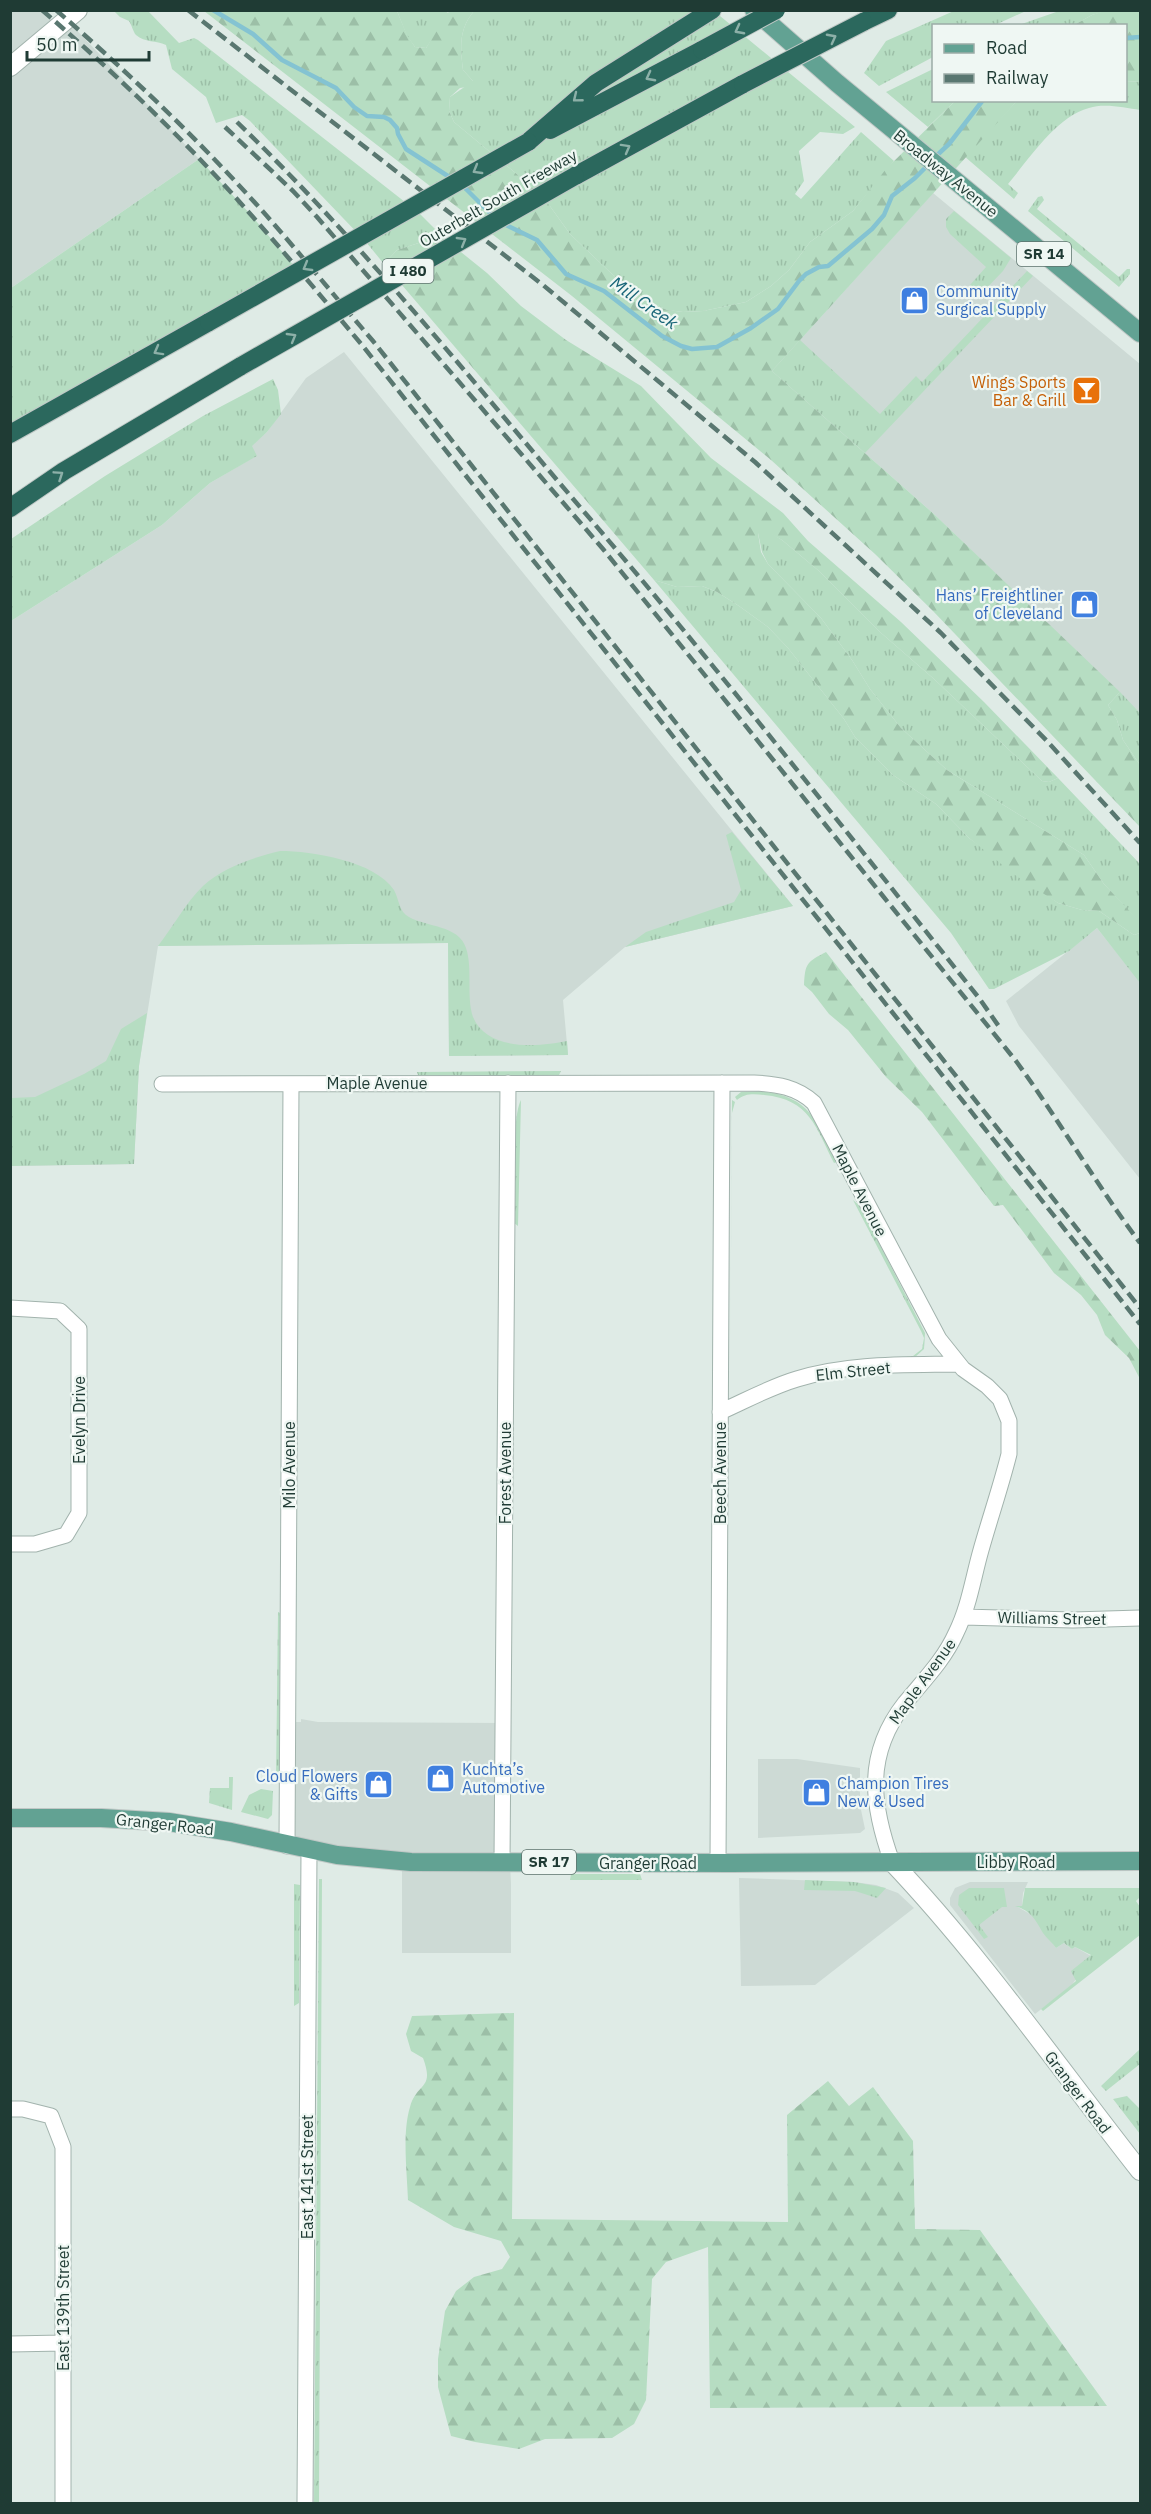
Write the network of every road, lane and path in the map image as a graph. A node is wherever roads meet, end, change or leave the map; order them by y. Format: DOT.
graph roads {
  1 [pos="78,10"];
  2 [pos="712,10"];
  3 [pos="754,10"];
  4 [pos="776,10"];
  5 [pos="888,10"];
  6 [pos="10,67"];
  7 [pos="528,142"];
  8 [pos="1140,333"];
  9 [pos="10,434"];
  10 [pos="10,508"];
  11 [pos="508,1083"];
  12 [pos="722,1083"];
  13 [pos="162,1084"];
  14 [pos="291,1084"];
  15 [pos="10,1308"];
  16 [pos="958,1364"];
  17 [pos="720,1412"];
  18 [pos="10,1544"];
  19 [pos="963,1617"];
  20 [pos="1140,1618"];
  21 [pos="10,1818"];
  22 [pos="287,1846"];
  23 [pos="309,1851"];
  24 [pos="1140,1861"];
  25 [pos="502,1862"];
  26 [pos="892,1862"];
  27 [pos="717,1863"];
  28 [pos="10,2109"];
  29 [pos="1140,2171"];
  30 [pos="63,2343"];
  31 [pos="10,2344"];
  32 [pos="63,2504"];
  33 [pos="305,2504"];
  1 -- 6 [label="street"];
  2 -- 7 [label="highway, one-way"];
  3 -- 8 [label="main road, Broadway Avenue / SR 14"];
  4 -- 7 [label="highway, Outerbelt South Freeway, one-way, bridge"];
  10 -- 5 [label="highway, Outerbelt South Freeway / I 480, one-way, bridge"];
  7 -- 9 [label="highway, Outerbelt South Freeway, one-way, bridge"];
  11 -- 12 [label="street, Maple Avenue"];
  11 -- 14 [label="street, Maple Avenue"];
  11 -- 25 [label="street, Forest Avenue"];
  12 -- 16 [label="street, Maple Avenue"];
  12 -- 17 [label="street, Beech Avenue"];
  13 -- 14 [label="street, Maple Avenue"];
  14 -- 22 [label="street, Milo Avenue"];
  15 -- 18 [label="street, Evelyn Drive"];
  16 -- 17 [label="street, Elm Street"];
  16 -- 19 [label="street, Maple Avenue"];
  17 -- 27 [label="street, Beech Avenue"];
  19 -- 20 [label="street, Williams Street"];
  19 -- 26 [label="street, Maple Avenue"];
  21 -- 22 [label="main road, Granger Road / SR 17"];
  22 -- 23 [label="main road, Granger Road / SR 17"];
  23 -- 25 [label="main road, Granger Road / SR 17"];
  23 -- 33 [label="street, East 141st Street"];
  24 -- 26 [label="main road, Libby Road / SR 17"];
  25 -- 27 [label="main road, Granger Road / SR 17"];
  26 -- 27 [label="main road, Granger Road / SR 17"];
  26 -- 29 [label="street, Granger Road"];
  28 -- 30 [label="street, East 139th Street"];
  30 -- 31 [label="street"];
  30 -- 32 [label="street, East 139th Street"];
}
